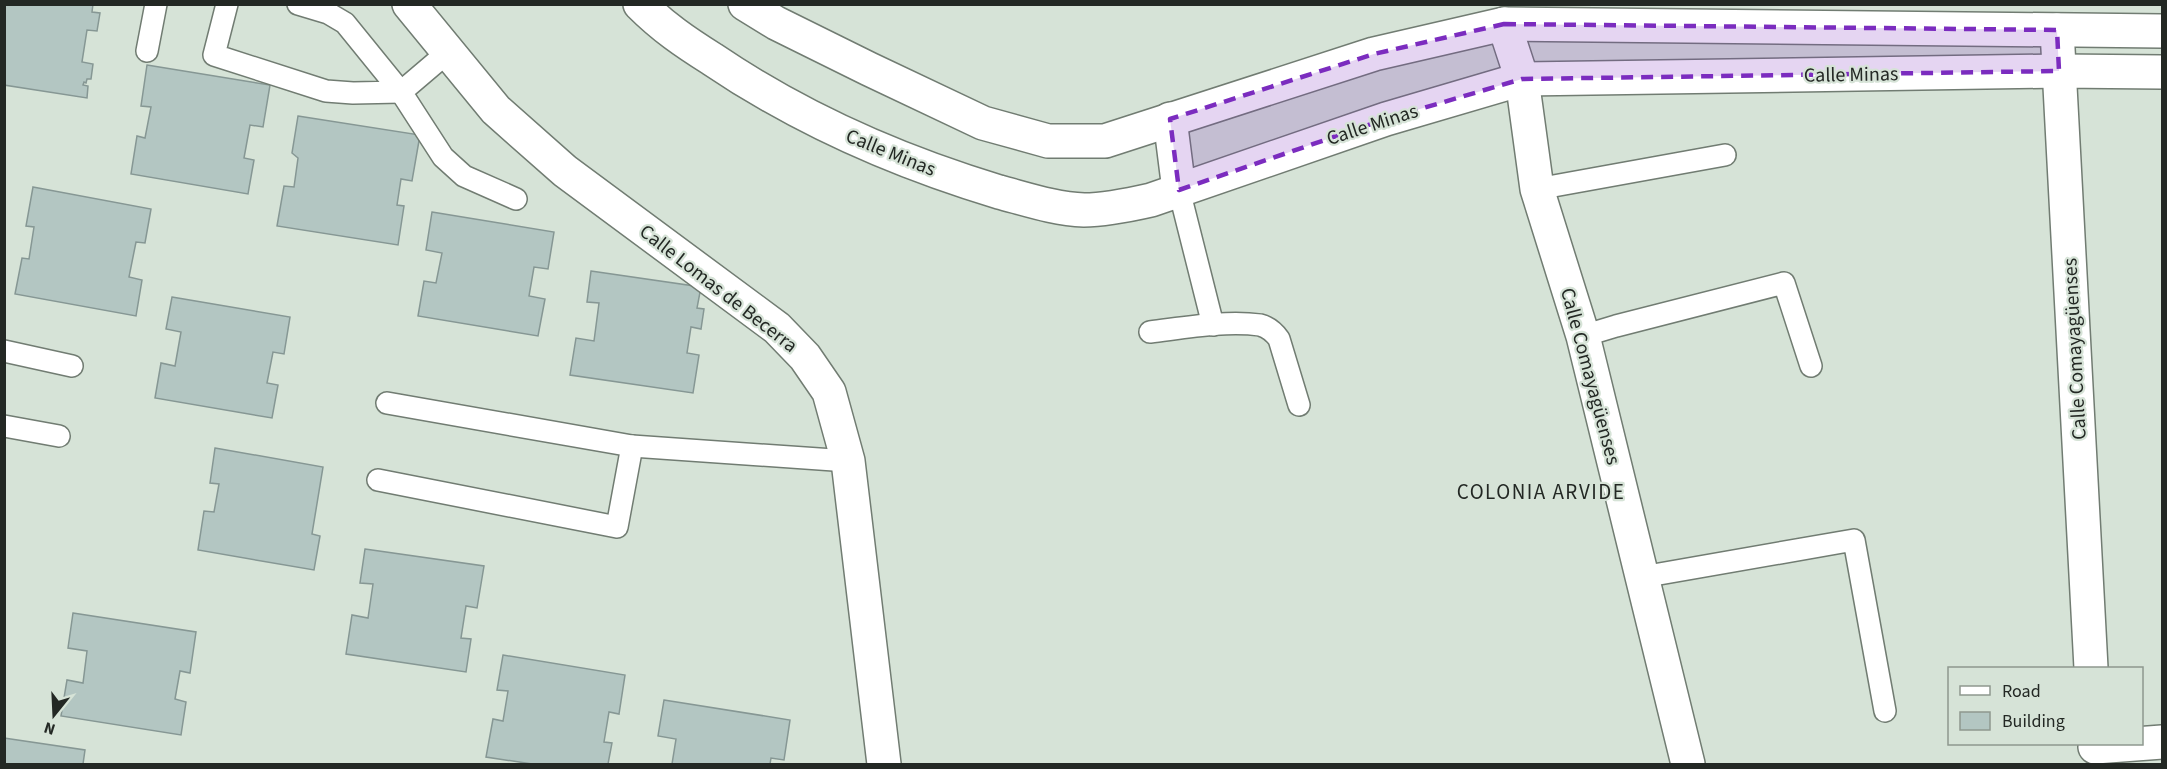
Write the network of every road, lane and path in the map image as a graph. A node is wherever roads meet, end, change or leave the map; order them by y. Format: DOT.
graph roads {
  1 [pos="156,4"];
  2 [pos="227,4"];
  3 [pos="298,4"];
  4 [pos="409,4"];
  5 [pos="640,4"];
  6 [pos="746,4"];
  7 [pos="1504,24"];
  8 [pos="2057,30"];
  9 [pos="2163,31"];
  10 [pos="147,51"];
  11 [pos="448,51"];
  12 [pos="2059,71"];
  13 [pos="2163,72"];
  14 [pos="1522,79"];
  15 [pos="401,92"];
  16 [pos="1170,119"];
  17 [pos="1725,155"];
  18 [pos="1537,189"];
  19 [pos="1179,190"];
  20 [pos="516,200"];
  21 [pos="1213,325"];
  22 [pos="1150,332"];
  23 [pos="1583,336"];
  24 [pos="4,351"];
  25 [pos="72,366"];
  26 [pos="1810,366"];
  27 [pos="387,403"];
  28 [pos="1299,405"];
  29 [pos="4,426"];
  30 [pos="59,436"];
  31 [pos="632,446"];
  32 [pos="848,461"];
  33 [pos="378,480"];
  34 [pos="1642,577"];
  35 [pos="2091,667"];
  36 [pos="1885,711"];
  37 [pos="2163,742"];
  38 [pos="2143,745"];
  39 [pos="2143,745"];
  40 [pos="2095,752"];
  41 [pos="884,765"];
  42 [pos="1688,765"];
  1 -- 10 [label="lane"];
  2 -- 15 [label="lane"];
  3 -- 15 [label="lane"];
  4 -- 11 [label="street, Calle Lomas de Becerra"];
  5 -- 19 [label="street, Calle Minas"];
  6 -- 16 [label="street"];
  7 -- 8 [label="street"];
  7 -- 14 [label="street, Calle Comayagüenses"];
  7 -- 16 [label="street"];
  8 -- 9 [label="street"];
  8 -- 12 [label="street, Calle Comayagüenses"];
  11 -- 15 [label="lane"];
  11 -- 32 [label="street, Calle Lomas de Becerra"];
  12 -- 13 [label="street, Calle Minas"];
  12 -- 14 [label="street, Calle Minas"];
  12 -- 35 [label="street, Calle Comayagüenses"];
  14 -- 18 [label="street, Calle Comayagüenses"];
  14 -- 19 [label="street, Calle Minas"];
  15 -- 20 [label="lane"];
  16 -- 19 [label="street"];
  17 -- 18 [label="lane"];
  18 -- 23 [label="street, Calle Comayagüenses"];
  19 -- 21 [label="lane"];
  21 -- 22 [label="lane"];
  21 -- 28 [label="lane"];
  23 -- 26 [label="lane"];
  23 -- 34 [label="street, Calle Comayagüenses"];
  24 -- 25 [label="lane"];
  27 -- 31 [label="lane"];
  29 -- 30 [label="lane"];
  31 -- 32 [label="lane"];
  31 -- 33 [label="lane"];
  32 -- 41 [label="street, Calle Lomas de Becerra"];
  34 -- 36 [label="lane"];
  34 -- 42 [label="street, Calle Comayagüenses"];
  37 -- 38 [label="street"];
  39 -- 40 [label="street"];
}
